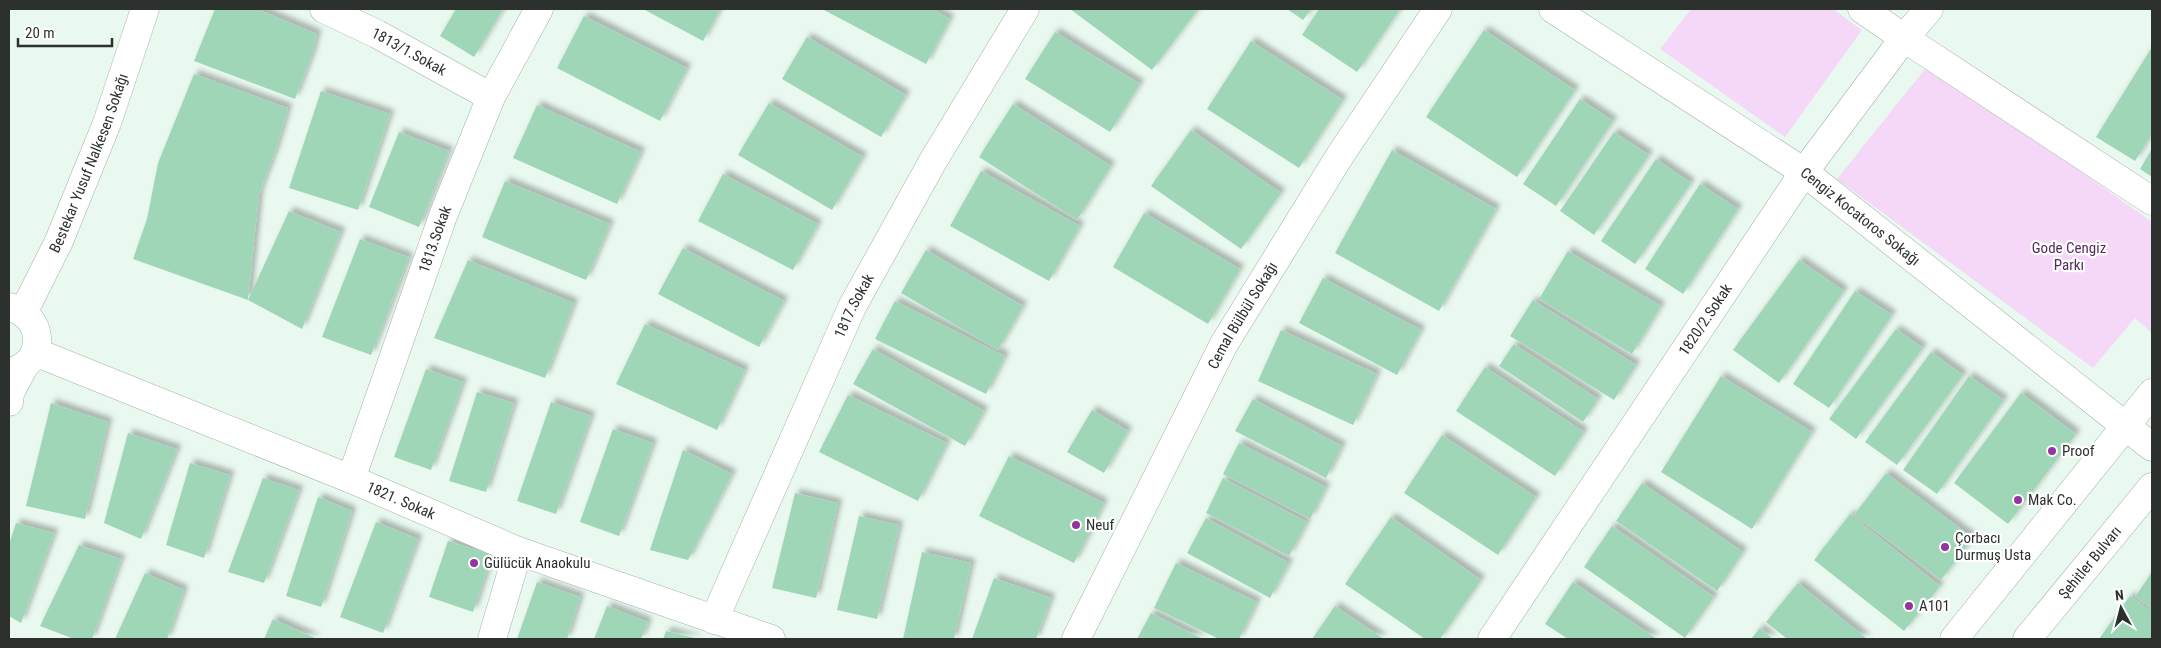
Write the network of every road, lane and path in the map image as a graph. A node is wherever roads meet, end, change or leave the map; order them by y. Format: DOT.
graph roads {
  1 [pos="144,9"];
  2 [pos="324,9"];
  3 [pos="539,9"];
  4 [pos="1025,9"];
  5 [pos="1438,9"];
  6 [pos="1553,9"];
  7 [pos="1862,9"];
  8 [pos="1929,9"];
  9 [pos="1904,38"];
  10 [pos="491,97"];
  11 [pos="1804,172"];
  12 [pos="2152,201"];
  13 [pos="16,310"];
  14 [pos="22,363"];
  15 [pos="2152,393"];
  16 [pos="9,402"];
  17 [pos="2125,426"];
  18 [pos="2152,447"];
  19 [pos="351,479"];
  20 [pos="2152,487"];
  21 [pos="518,551"];
  22 [pos="714,620"];
  23 [pos="492,639"];
  24 [pos="771,639"];
  25 [pos="1076,639"];
  26 [pos="1492,639"];
  27 [pos="1954,639"];
  28 [pos="2027,639"];
  1 -- 13 [label="street, Bestekar Yusuf Nalkesen Sokağı"];
  2 -- 10 [label="street, 1813/1.Sokak"];
  3 -- 10 [label="street, 1813.Sokak"];
  4 -- 22 [label="street, 1817.Sokak"];
  5 -- 25 [label="street, Cemal Bülbül Sokağı"];
  6 -- 11 [label="street, Cengiz Kocatoros Sokağı"];
  7 -- 9 [label="street"];
  8 -- 9 [label="street, 1820/2.Sokak"];
  9 -- 11 [label="street, 1820/2.Sokak"];
  9 -- 12 [label="street"];
  10 -- 19 [label="street, 1813.Sokak"];
  11 -- 17 [label="street, Cengiz Kocatoros Sokağı"];
  11 -- 26 [label="street, 1820/2.Sokak"];
  13 -- 14 [label="street"];
  14 -- 16 [label="street"];
  14 -- 19 [label="street, 1821. Sokak"];
  15 -- 17 [label="street"];
  17 -- 18 [label="street, Cengiz Kocatoros Sokağı"];
  17 -- 27 [label="street"];
  19 -- 21 [label="street, 1821. Sokak"];
  20 -- 28 [label="street, Şehitler Bulvarı"];
  21 -- 22 [label="street, 1821. Sokak"];
  21 -- 23 [label="street"];
  22 -- 24 [label="street, 1821. Sokak"];
}
